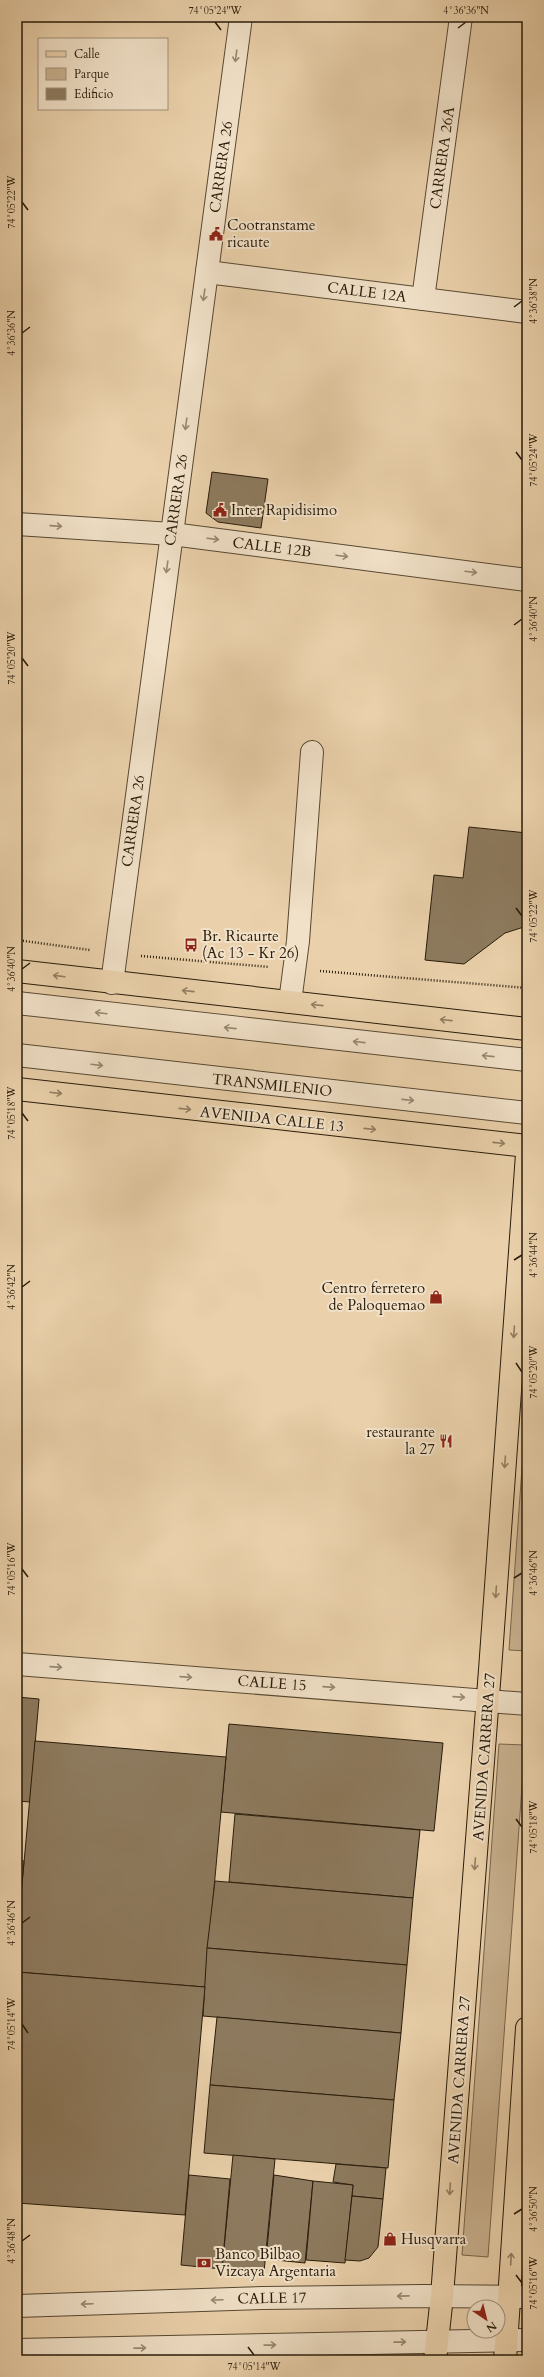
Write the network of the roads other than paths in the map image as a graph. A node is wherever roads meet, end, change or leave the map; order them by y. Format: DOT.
graph roads {
  1 [pos="242,17"];
  2 [pos="461,17"];
  3 [pos="207,272"];
  4 [pos="424,299"];
  5 [pos="527,312"];
  6 [pos="17,524"];
  7 [pos="172,534"];
  8 [pos="527,580"];
  9 [pos="312,752"];
  10 [pos="17,972"];
  11 [pos="112,983"];
  12 [pos="290,1002"];
  13 [pos="17,1003"];
  14 [pos="527,1029"];
  15 [pos="17,1055"];
  16 [pos="527,1060"];
  17 [pos="17,1089"];
  18 [pos="527,1112"];
  19 [pos="527,1146"];
  20 [pos="527,1154"];
  21 [pos="17,1664"];
  22 [pos="488,1700"];
  23 [pos="527,1704"];
  24 [pos="527,2028"];
  25 [pos="442,2296"];
  26 [pos="518,2297"];
  27 [pos="17,2306"];
  28 [pos="513,2347"];
  29 [pos="17,2350"];
  30 [pos="435,2351"];
  1 -- 3 [label="street, CARRERA 26, one-way"];
  2 -- 4 [label="street, CARRERA 26A"];
  3 -- 4 [label="street, CALLE 12A"];
  3 -- 7 [label="street, CARRERA 26, one-way"];
  4 -- 5 [label="street, CALLE 12A"];
  6 -- 7 [label="street, CALLE 12B, one-way"];
  7 -- 8 [label="street, CALLE 12B, one-way"];
  7 -- 11 [label="street, CARRERA 26, one-way"];
  9 -- 12 [label="street"];
  11 -- 10 [label="main road, one-way"];
  12 -- 11 [label="main road, one-way"];
  14 -- 12 [label="main road, one-way"];
  16 -- 13 [label="street, one-way"];
  15 -- 18 [label="street, TRANSMILENIO, one-way"];
  17 -- 19 [label="main road, AVENIDA CALLE 13, one-way"];
  20 -- 22 [label="main road, AVENIDA CARRERA 27, one-way"];
  21 -- 22 [label="street, CALLE 15, one-way"];
  22 -- 23 [label="street, CALLE 15"];
  22 -- 25 [label="main road, AVENIDA CARRERA 27, one-way"];
  26 -- 24 [label="main road, one-way"];
  25 -- 26 [label="street, CALLE 17"];
  25 -- 27 [label="street, CALLE 17, one-way"];
  25 -- 30 [label="main road, AVENIDA CARRERA 27"];
  26 -- 28 [label="main road"];
  28 -- 30 [label="street"];
  29 -- 30 [label="street, one-way"];
}
